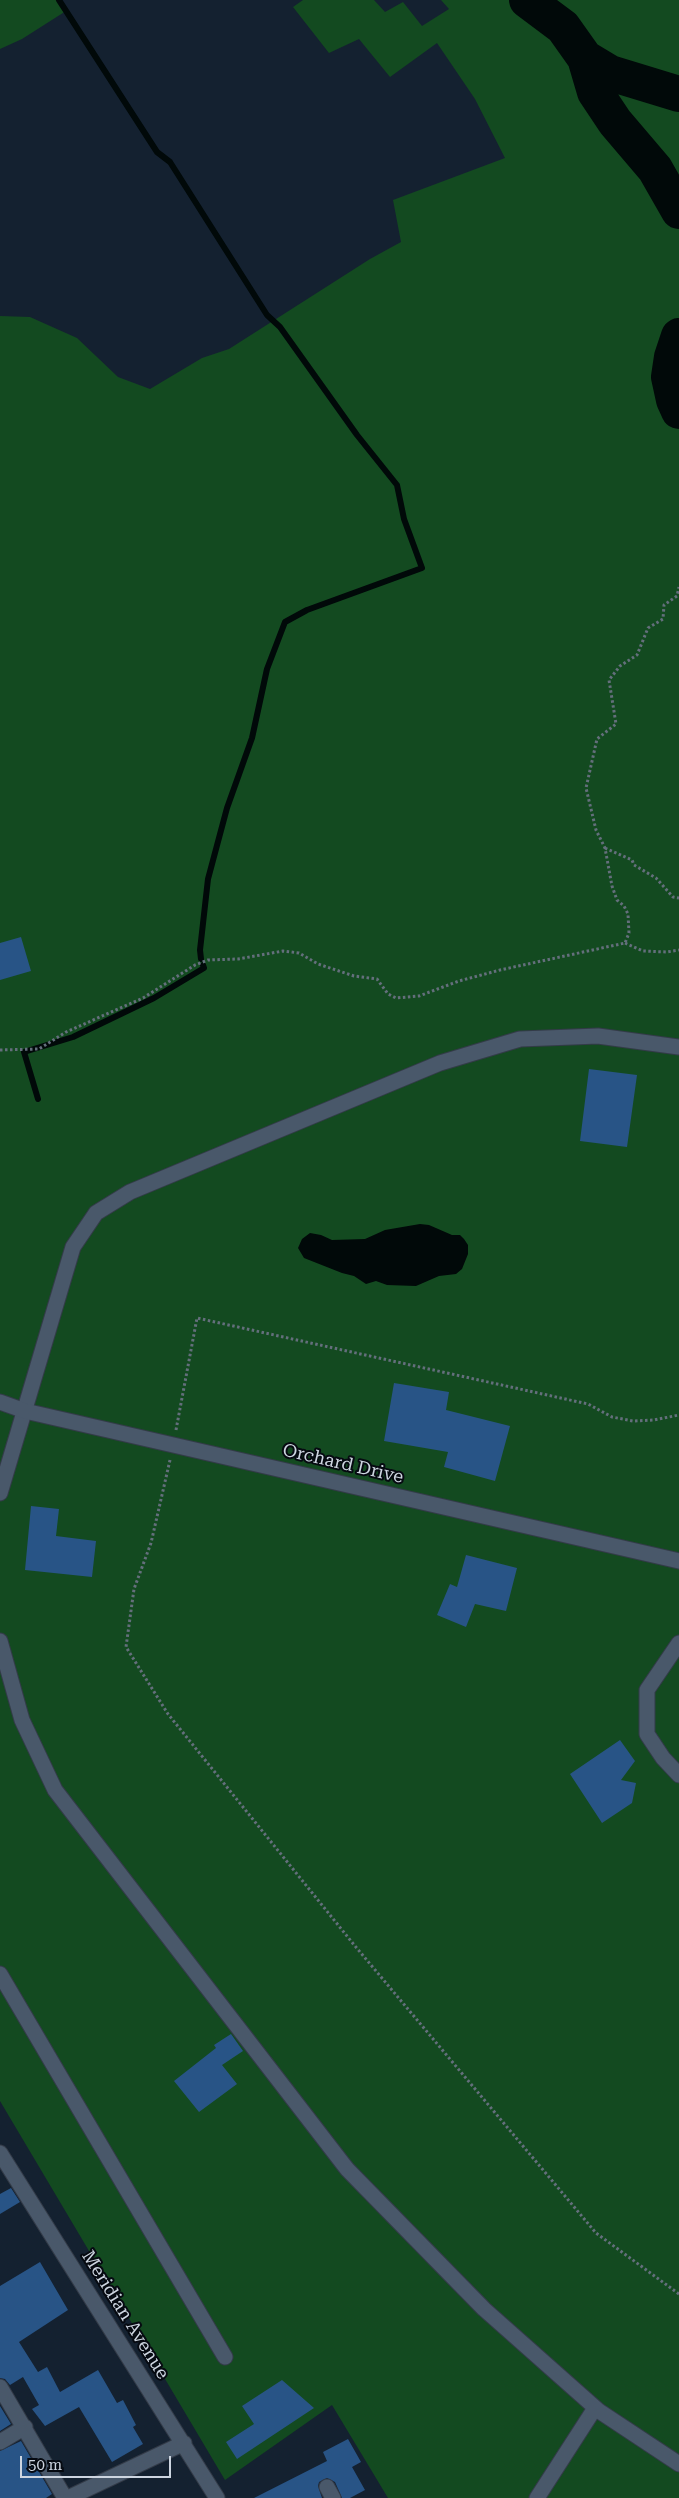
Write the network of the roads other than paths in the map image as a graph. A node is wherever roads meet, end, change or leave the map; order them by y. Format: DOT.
graph roads {
  1 [pos="679,1047"];
  2 [pos="0,1402"];
  3 [pos="25,1411"];
  4 [pos="0,1493"];
  5 [pos="679,1561"];
  6 [pos="0,1642"];
  7 [pos="679,1643"];
  8 [pos="679,1775"];
  9 [pos="0,1974"];
  10 [pos="0,2153"];
  11 [pos="225,2357"];
  12 [pos="0,2387"];
  13 [pos="596,2408"];
  14 [pos="25,2427"];
  15 [pos="0,2442"];
  16 [pos="184,2444"];
  17 [pos="679,2464"];
  18 [pos="66,2498"];
  19 [pos="217,2498"];
  20 [pos="537,2498"];
  1 -- 3 [label="street"];
  2 -- 3 [label="street, Orchard Drive"];
  3 -- 4 [label="street"];
  3 -- 5 [label="street, Orchard Drive"];
  6 -- 13 [label="street"];
  7 -- 8 [label="street"];
  9 -- 11 [label="street"];
  10 -- 16 [label="street, Meridian Avenue"];
  12 -- 14 [label="street"];
  13 -- 17 [label="street"];
  13 -- 20 [label="street"];
  14 -- 15 [label="street"];
  14 -- 18 [label="street"];
  16 -- 18 [label="street"];
  16 -- 19 [label="street, Meridian Avenue"];
}
